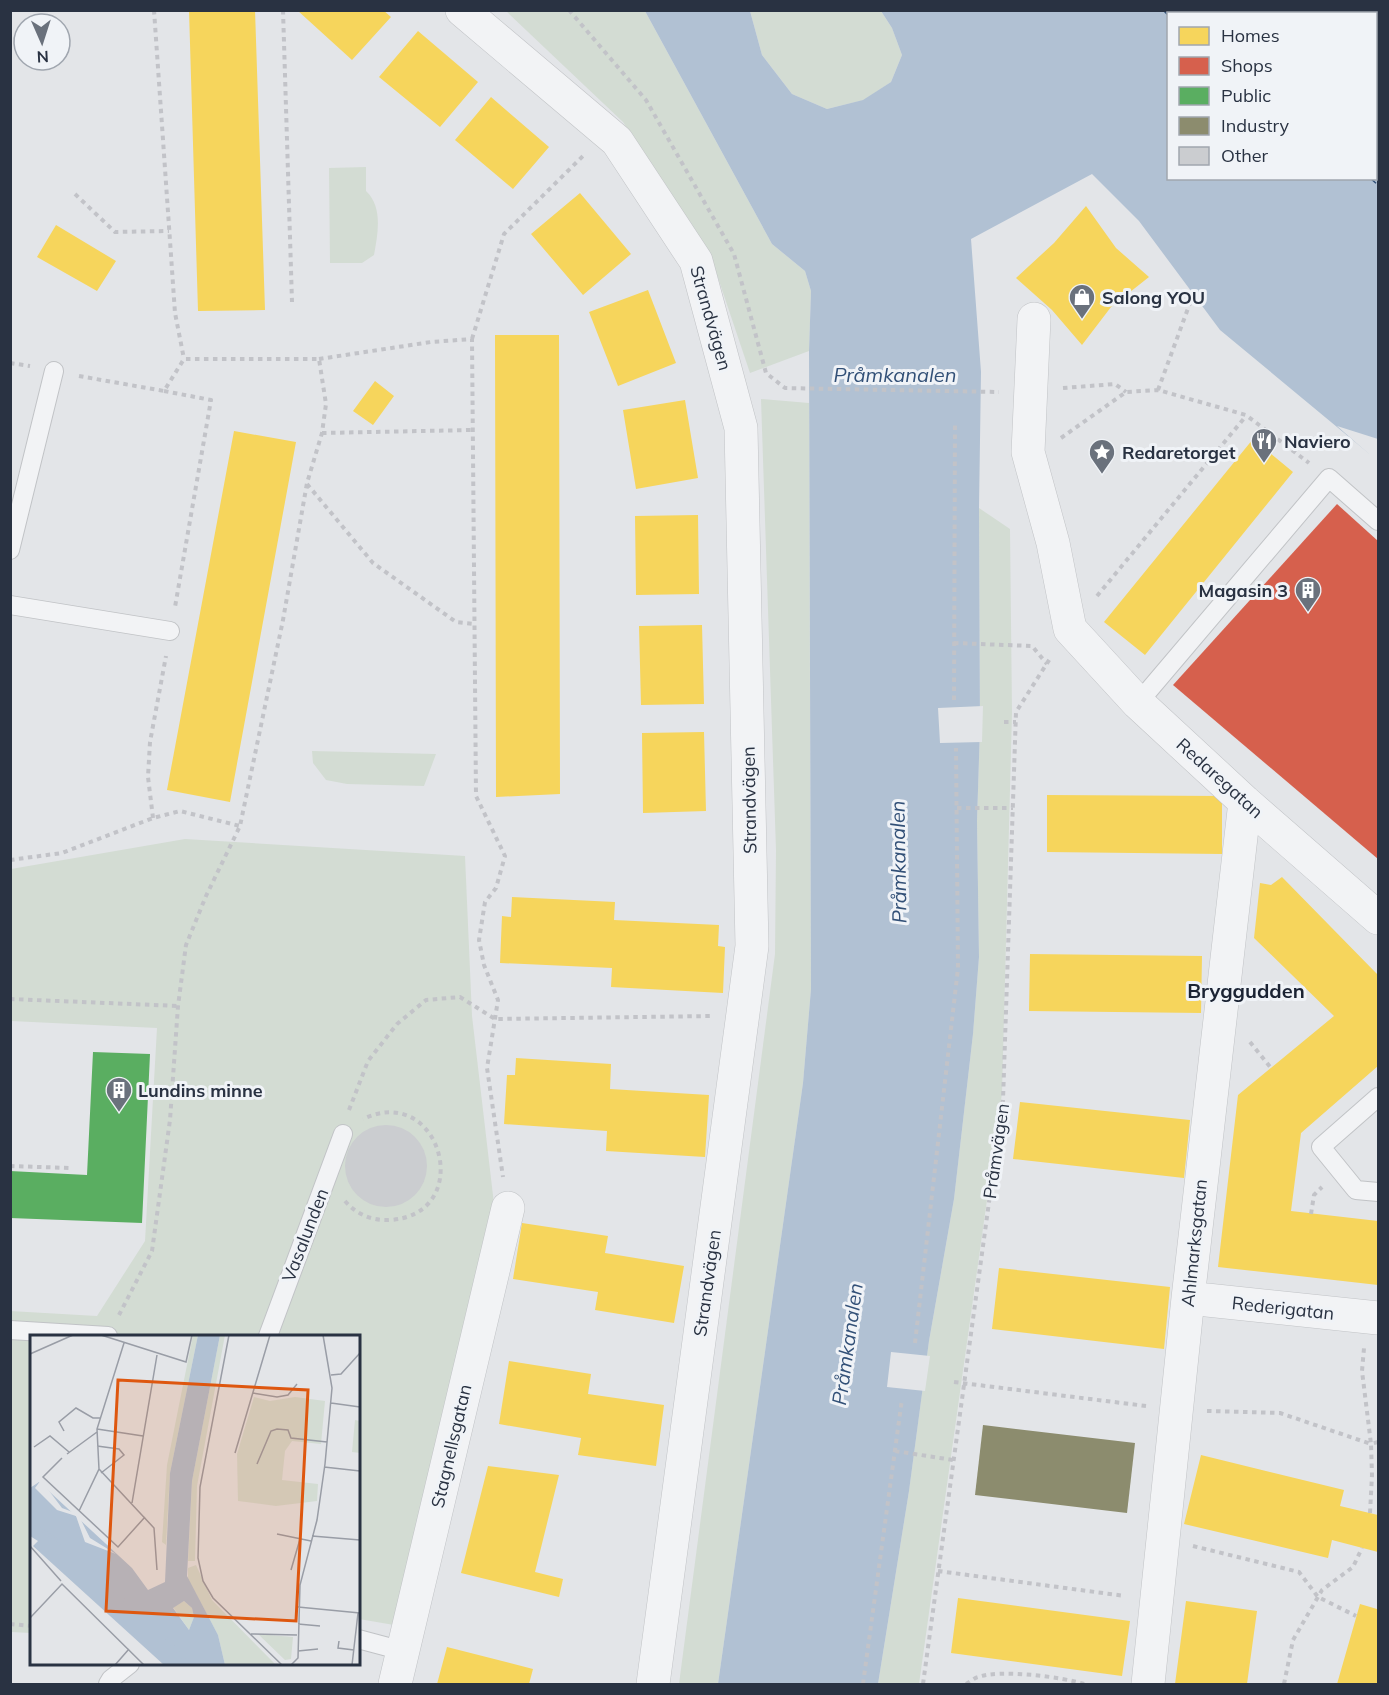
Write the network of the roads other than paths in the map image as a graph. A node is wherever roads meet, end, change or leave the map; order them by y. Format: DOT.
graph roads {
  1 [pos="462,10"];
  2 [pos="1034,319"];
  3 [pos="54,371"];
  4 [pos="1378,521"];
  5 [pos="10,550"];
  6 [pos="10,605"];
  7 [pos="170,632"];
  8 [pos="1138,703"];
  9 [pos="1245,801"];
  10 [pos="1378,918"];
  11 [pos="1378,1097"];
  12 [pos="343,1134"];
  13 [pos="1378,1192"];
  14 [pos="508,1208"];
  15 [pos="1188,1298"];
  16 [pos="1373,1318"];
  17 [pos="10,1330"];
  18 [pos="92,1335"];
  19 [pos="268,1335"];
  20 [pos="360,1640"];
  21 [pos="403,1651"];
  22 [pos="129,1665"];
  23 [pos="108,1684"];
  24 [pos="395,1684"];
  25 [pos="653,1684"];
  26 [pos="1148,1684"];
  1 -- 25 [label="street, Strandvägen"];
  2 -- 8 [label="street, Redaregatan"];
  3 -- 5 [label="lane"];
  4 -- 8 [label="lane"];
  6 -- 7 [label="lane"];
  8 -- 9 [label="street, Redaregatan"];
  9 -- 10 [label="street, Redaregatan"];
  9 -- 15 [label="street, Ahlmarksgatan"];
  11 -- 13 [label="lane"];
  12 -- 19 [label="lane, Vasalunden"];
  14 -- 21 [label="street, Stagnellsgatan"];
  15 -- 16 [label="street, Rederigatan"];
  15 -- 26 [label="street, Ahlmarksgatan"];
  17 -- 18 [label="lane"];
  20 -- 21 [label="lane"];
  21 -- 24 [label="street, Stagnellsgatan"];
  22 -- 23 [label="lane"];
}
